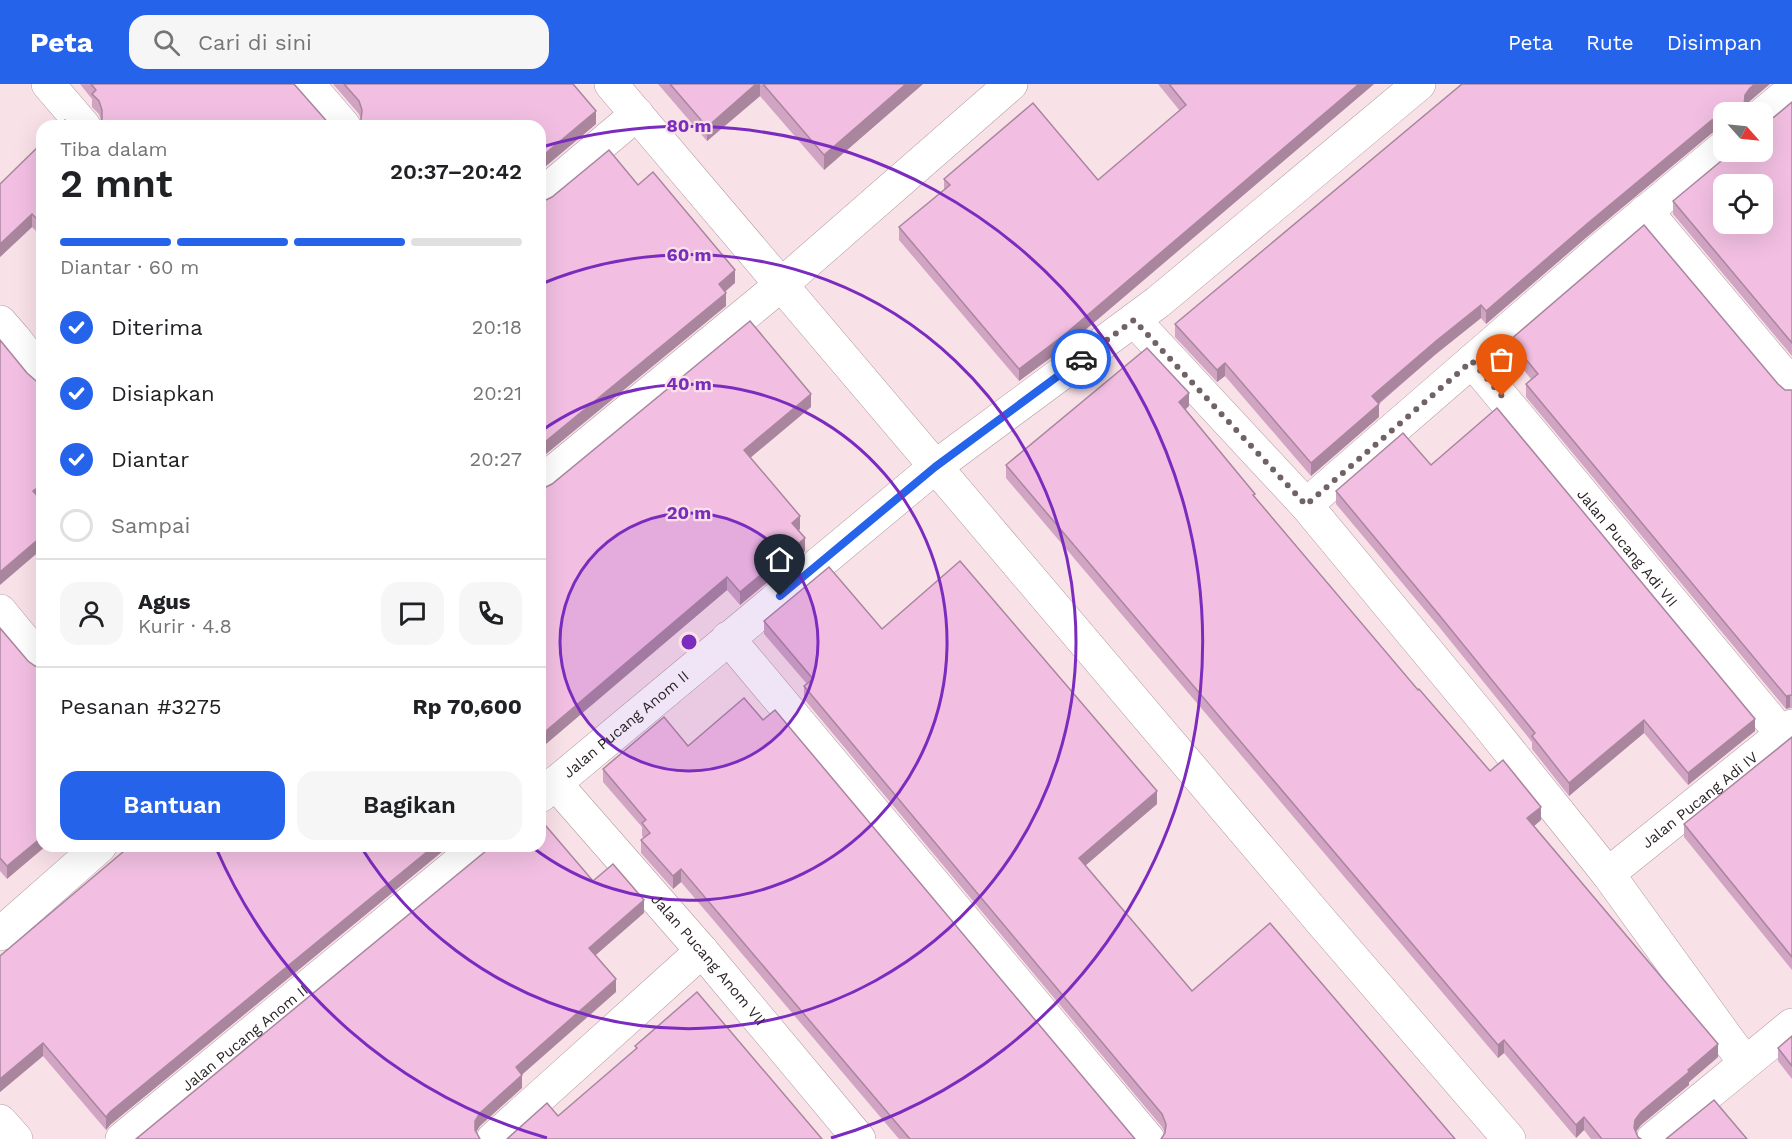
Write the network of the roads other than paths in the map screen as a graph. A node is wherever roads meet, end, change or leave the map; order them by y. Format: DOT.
graph roads {
  1 [pos="48,84"];
  2 [pos="308,84"];
  3 [pos="611,84"];
  4 [pos="1419,84"];
  5 [pos="1002,87"];
  6 [pos="1792,90"];
  7 [pos="1773,106"];
  8 [pos="637,114"];
  9 [pos="79,120"];
  10 [pos="339,120"];
  11 [pos="1713,156"];
  12 [pos="546,191"];
  13 [pos="1646,211"];
  14 [pos="782,284"];
  15 [pos="1134,320"];
  16 [pos="0,322"];
  17 [pos="1472,361"];
  18 [pos="36,362"];
  19 [pos="1792,385"];
  20 [pos="935,467"];
  21 [pos="546,478"];
  22 [pos="1306,505"];
  23 [pos="0,611"];
  24 [pos="728,638"];
  25 [pos="36,640"];
  26 [pos="1787,730"];
  27 [pos="548,790"];
  28 [pos="93,852"];
  29 [pos="472,852"];
  30 [pos="1608,874"];
  31 [pos="0,934"];
  32 [pos="702,951"];
  33 [pos="1792,1024"];
  34 [pos="1745,1063"];
  35 [pos="0,1120"];
  36 [pos="16,1139"];
  37 [pos="122,1139"];
  38 [pos="493,1139"];
  39 [pos="859,1139"];
  40 [pos="1148,1139"];
  41 [pos="1509,1139"];
  42 [pos="1653,1139"];
  1 -- 9 [label="street"];
  2 -- 10 [label="street"];
  3 -- 8 [label="street"];
  4 -- 15 [label="street, Jalan Pucang Anom II"];
  5 -- 14 [label="street"];
  6 -- 7 [label="street"];
  8 -- 12 [label="street"];
  8 -- 14 [label="street"];
  11 -- 13 [label="street"];
  13 -- 17 [label="street"];
  13 -- 19 [label="street"];
  14 -- 20 [label="street"];
  14 -- 21 [label="street"];
  15 -- 20 [label="street, Jalan Pucang Anom II"];
  15 -- 22 [label="street"];
  16 -- 18 [label="street"];
  17 -- 22 [label="street"];
  17 -- 26 [label="street, Jalan Pucang Adi VII"];
  20 -- 24 [label="street, Jalan Pucang Anom II"];
  20 -- 41 [label="street"];
  22 -- 30 [label="street"];
  23 -- 25 [label="street"];
  24 -- 27 [label="street, Jalan Pucang Anom II"];
  24 -- 40 [label="street"];
  26 -- 30 [label="street, Jalan Pucang Adi IV"];
  27 -- 32 [label="street, Jalan Pucang Anom VII"];
  28 -- 31 [label="street"];
  29 -- 37 [label="street, Jalan Pucang Anom II"];
  30 -- 34 [label="street"];
  32 -- 38 [label="street"];
  32 -- 39 [label="street, Jalan Pucang Anom VII"];
  33 -- 34 [label="street"];
  34 -- 42 [label="street"];
  35 -- 36 [label="street"];
}
